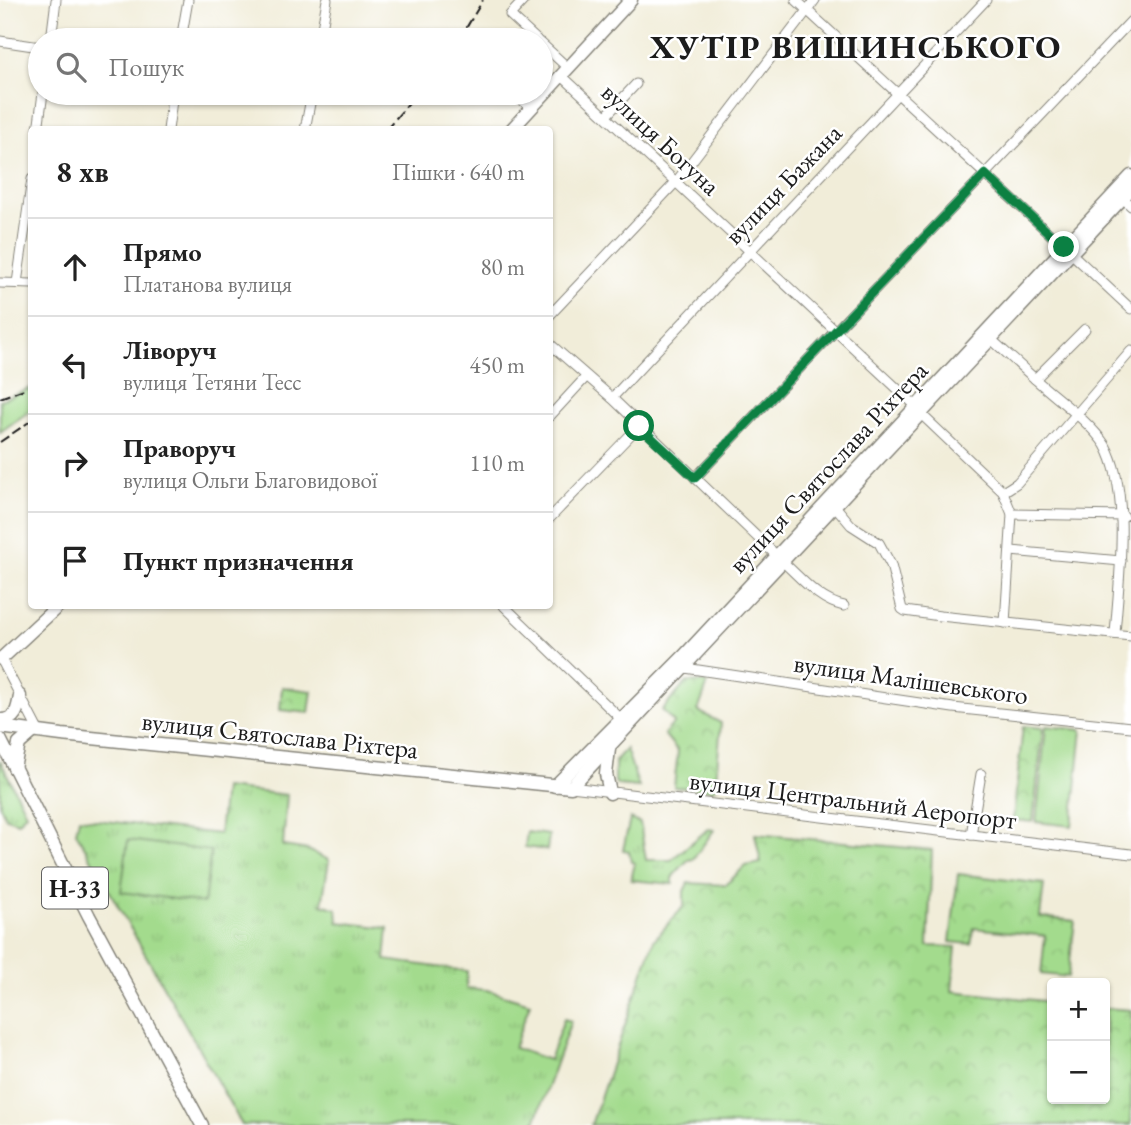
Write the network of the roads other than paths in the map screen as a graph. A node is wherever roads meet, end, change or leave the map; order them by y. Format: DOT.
graph roads {
  1 [pos="56,0"];
  2 [pos="188,0"];
  3 [pos="327,0"];
  4 [pos="524,0"];
  5 [pos="631,0"];
  6 [pos="796,0"];
  7 [pos="816,0"];
  8 [pos="986,0"];
  9 [pos="807,9"];
  10 [pos="1131,21"];
  11 [pos="52,28"];
  12 [pos="183,28"];
  13 [pos="322,28"];
  14 [pos="524,28"];
  15 [pos="0,41"];
  16 [pos="28,45"];
  17 [pos="553,59"];
  18 [pos="564,72"];
  19 [pos="553,84"];
  20 [pos="636,84"];
  21 [pos="898,95"];
  22 [pos="41,105"];
  23 [pos="171,105"];
  24 [pos="309,105"];
  25 [pos="528,105"];
  26 [pos="534,105"];
  27 [pos="531,108"];
  28 [pos="606,116"];
  29 [pos="39,126"];
  30 [pos="168,126"];
  31 [pos="306,126"];
  32 [pos="515,126"];
  33 [pos="985,174"];
  34 [pos="1131,176"];
  35 [pos="676,182"];
  36 [pos="1128,198"];
  37 [pos="28,207"];
  38 [pos="749,250"];
  39 [pos="1068,250"];
  40 [pos="0,283"];
  41 [pos="17,283"];
  42 [pos="28,284"];
  43 [pos="1131,309"];
  44 [pos="553,312"];
  45 [pos="1085,328"];
  46 [pos="835,331"];
  47 [pos="991,339"];
  48 [pos="553,347"];
  49 [pos="1131,351"];
  50 [pos="586,377"];
  51 [pos="1035,379"];
  52 [pos="612,398"];
  53 [pos="918,410"];
  54 [pos="553,412"];
  55 [pos="1074,415"];
  56 [pos="639,426"];
  57 [pos="695,478"];
  58 [pos="1003,492"];
  59 [pos="835,506"];
  60 [pos="1013,514"];
  61 [pos="553,515"];
  62 [pos="1126,523"];
  63 [pos="1011,551"];
  64 [pos="780,559"];
  65 [pos="1121,561"];
  66 [pos="844,606"];
  67 [pos="55,609"];
  68 [pos="507,609"];
  69 [pos="1005,623"];
  70 [pos="1115,634"];
  71 [pos="1131,636"];
  72 [pos="1,658"];
  73 [pos="685,668"];
  74 [pos="20,696"];
  75 [pos="621,719"];
  76 [pos="0,720"];
  77 [pos="0,727"];
  78 [pos="1131,727"];
  79 [pos="36,732"];
  80 [pos="0,739"];
  81 [pos="610,748"];
  82 [pos="7,759"];
  83 [pos="981,774"];
  84 [pos="555,786"];
  85 [pos="571,787"];
  86 [pos="610,793"];
  87 [pos="971,835"];
  88 [pos="1131,854"];
  89 [pos="202,1125"];
  1 -- 11 [label="street"];
  2 -- 12 [label="street"];
  3 -- 13 [label="street"];
  4 -- 14 [label="street, вулиця Богуна"];
  5 -- 18 [label="main road"];
  6 -- 9 [label="street"];
  7 -- 9 [label="street"];
  8 -- 21 [label="street, вулиця Бажана"];
  9 -- 21 [label="street"];
  9 -- 35 [label="street"];
  10 -- 33 [label="street"];
  15 -- 16 [label="street"];
  17 -- 18 [label="street, вулиця Богуна"];
  18 -- 19 [label="main road"];
  18 -- 28 [label="street, вулиця Богуна"];
  20 -- 28 [label="street"];
  21 -- 33 [label="street"];
  21 -- 38 [label="street, вулиця Бажана"];
  22 -- 29 [label="street"];
  23 -- 30 [label="street"];
  24 -- 31 [label="street"];
  25 -- 27 [label="street"];
  26 -- 27 [label="main road"];
  27 -- 32 [label="main road"];
  28 -- 35 [label="street, вулиця Богуна"];
  33 -- 39 [label="street"];
  33 -- 46 [label="street"];
  34 -- 39 [label="main road, вулиця Святослава Ріхтера"];
  35 -- 38 [label="street, вулиця Богуна"];
  35 -- 44 [label="street"];
  36 -- 39 [label="main road, вулиця Святослава Ріхтера"];
  37 -- 41 [label="street"];
  38 -- 46 [label="street, вулиця Богуна"];
  38 -- 52 [label="street, вулиця Бажана"];
  39 -- 43 [label="street"];
  39 -- 47 [label="main road, вулиця Святослава Ріхтера"];
  39 -- 53 [label="main road, вулиця Святослава Ріхтера"];
  40 -- 41 [label="street"];
  41 -- 42 [label="street"];
  45 -- 51 [label="street"];
  46 -- 53 [label="street, вулиця Богуна"];
  46 -- 57 [label="street"];
  47 -- 51 [label="street"];
  47 -- 53 [label="main road, вулиця Святослава Ріхтера"];
  48 -- 50 [label="street"];
  49 -- 55 [label="street"];
  50 -- 52 [label="street"];
  50 -- 54 [label="street"];
  51 -- 55 [label="street"];
  52 -- 56 [label="street"];
  53 -- 58 [label="street, вулиця Богуна"];
  53 -- 59 [label="main road, вулиця Святослава Ріхтера"];
  53 -- 64 [label="main road, вулиця Святослава Ріхтера"];
  55 -- 58 [label="street"];
  55 -- 62 [label="street"];
  56 -- 57 [label="street"];
  56 -- 61 [label="street"];
  57 -- 64 [label="street"];
  58 -- 60 [label="street"];
  59 -- 64 [label="main road, вулиця Святослава Ріхтера"];
  59 -- 69 [label="street"];
  60 -- 62 [label="street"];
  60 -- 63 [label="street"];
  62 -- 65 [label="street"];
  63 -- 65 [label="street"];
  63 -- 69 [label="street"];
  64 -- 66 [label="street"];
  64 -- 73 [label="main road, вулиця Святослава Ріхтера"];
  64 -- 75 [label="main road, вулиця Святослава Ріхтера"];
  65 -- 70 [label="street"];
  67 -- 72 [label="main road"];
  68 -- 75 [label="street"];
  69 -- 70 [label="street"];
  70 -- 71 [label="street"];
  72 -- 74 [label="street"];
  73 -- 78 [label="street, вулиця Малішевського"];
  73 -- 81 [label="main road, вулиця Святослава Ріхтера"];
  74 -- 76 [label="main road"];
  74 -- 79 [label="street"];
  75 -- 84 [label="main road, вулиця Святослава Ріхтера"];
  77 -- 79 [label="main road, вулиця Святослава Ріхтера"];
  79 -- 82 [label="main road"];
  79 -- 84 [label="main road, вулиця Святослава Ріхтера"];
  80 -- 82 [label="main road, Н-33"];
  81 -- 85 [label="main road, вулиця Святослава Ріхтера"];
  81 -- 86 [label="main road"];
  82 -- 89 [label="main road, Н-33"];
  83 -- 87 [label="street"];
  84 -- 85 [label="main road, вулиця Святослава Ріхтера"];
  85 -- 86 [label="street, вулиця Центральний Аеропорт"];
  86 -- 87 [label="street, вулиця Центральний Аеропорт"];
  87 -- 88 [label="street, вулиця Центральний Аеропорт"];
}
